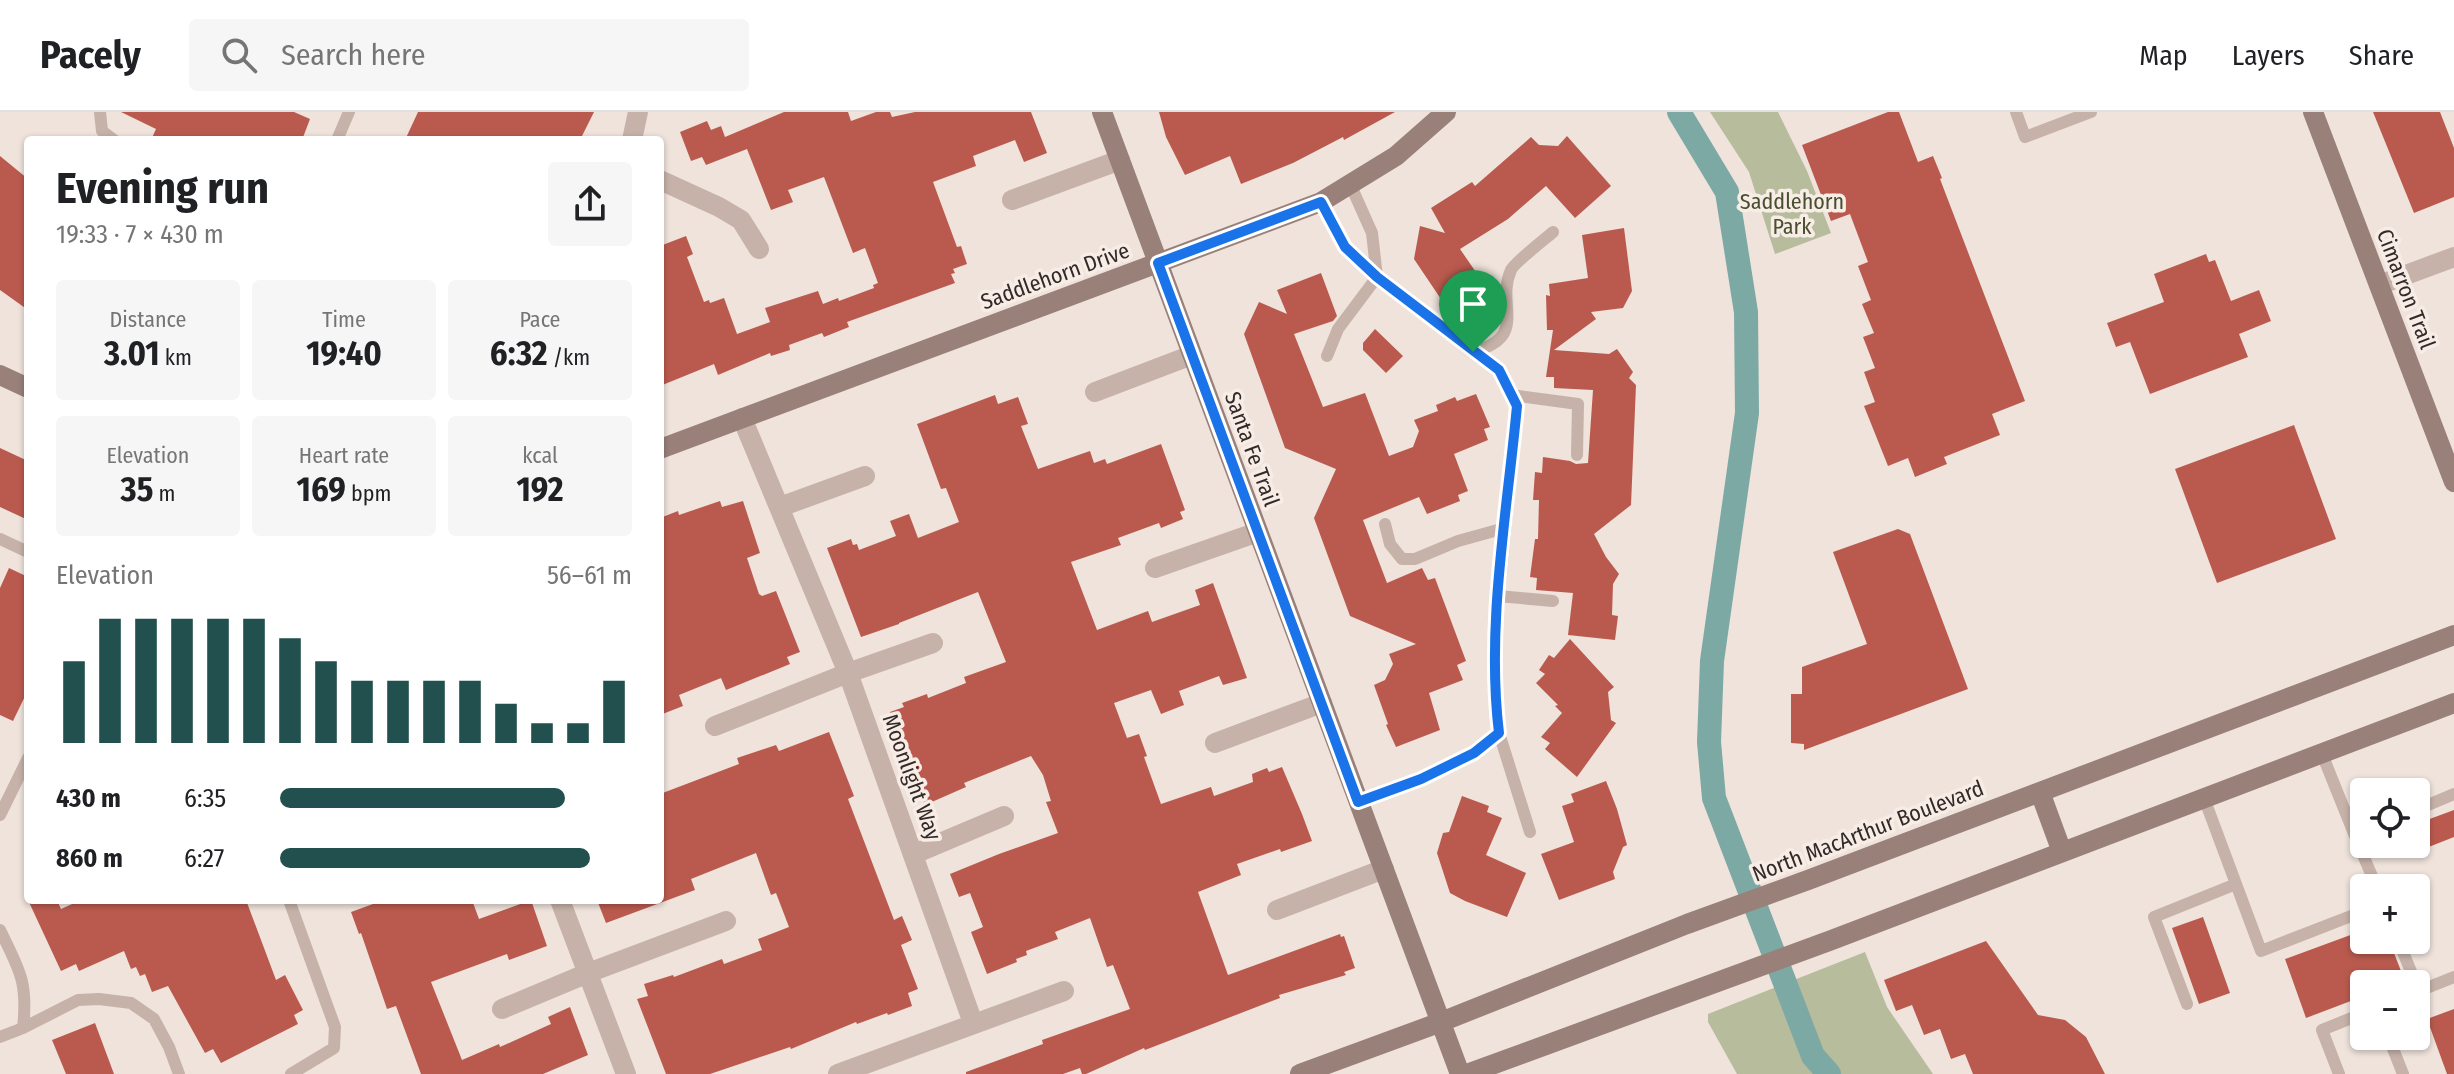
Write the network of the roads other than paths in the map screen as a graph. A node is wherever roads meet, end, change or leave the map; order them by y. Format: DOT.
graph roads {
  1 [pos="100,112"];
  2 [pos="349,112"];
  3 [pos="638,112"];
  4 [pos="1102,112"];
  5 [pos="1446,112"];
  6 [pos="2016,112"];
  7 [pos="2091,112"];
  8 [pos="2313,112"];
  9 [pos="109,136"];
  10 [pos="339,136"];
  11 [pos="633,136"];
  12 [pos="1120,160"];
  13 [pos="664,182"];
  14 [pos="1351,186"];
  15 [pos="1012,200"];
  16 [pos="1321,202"];
  17 [pos="1553,232"];
  18 [pos="759,249"];
  19 [pos="2454,257"];
  20 [pos="1158,263"];
  21 [pos="1377,277"];
  22 [pos="2379,285"];
  23 [pos="1473,352"];
  24 [pos="1192,355"];
  25 [pos="1327,356"];
  26 [pos="0,375"];
  27 [pos="24,386"];
  28 [pos="1095,392"];
  29 [pos="1511,395"];
  30 [pos="742,418"];
  31 [pos="664,447"];
  32 [pos="1577,455"];
  33 [pos="865,476"];
  34 [pos="2454,482"];
  35 [pos="780,507"];
  36 [pos="1385,524"];
  37 [pos="1505,528"];
  38 [pos="1258,532"];
  39 [pos="0,539"];
  40 [pos="24,550"];
  41 [pos="1155,568"];
  42 [pos="1498,596"];
  43 [pos="1553,601"];
  44 [pos="2454,635"];
  45 [pos="933,643"];
  46 [pos="848,673"];
  47 [pos="1322,703"];
  48 [pos="2454,703"];
  49 [pos="715,726"];
  50 [pos="1499,733"];
  51 [pos="1215,743"];
  52 [pos="2322,754"];
  53 [pos="24,766"];
  54 [pos="2040,792"];
  55 [pos="2454,794"];
  56 [pos="2204,798"];
  57 [pos="1358,802"];
  58 [pos="2430,804"];
  59 [pos="2350,813"];
  60 [pos="0,815"];
  61 [pos="1004,816"];
  62 [pos="1530,832"];
  63 [pos="2062,852"];
  64 [pos="914,854"];
  65 [pos="1384,869"];
  66 [pos="2236,884"];
  67 [pos="290,904"];
  68 [pos="562,904"];
  69 [pos="1277,910"];
  70 [pos="2350,916"];
  71 [pos="726,921"];
  72 [pos="0,930"];
  73 [pos="588,973"];
  74 [pos="2454,977"];
  75 [pos="2430,986"];
  76 [pos="1064,991"];
  77 [pos="2187,1004"];
  78 [pos="502,1009"];
  79 [pos="2350,1019"];
  80 [pos="1441,1022"];
  81 [pos="973,1023"];
  82 [pos="23,1028"];
  83 [pos="0,1037"];
  84 [pos="2394,1050"];
  85 [pos="179,1074"];
  86 [pos="291,1074"];
  87 [pos="626,1074"];
  88 [pos="838,1074"];
  89 [pos="1300,1074"];
  90 [pos="1460,1074"];
  91 [pos="1467,1074"];
  92 [pos="2339,1074"];
  93 [pos="2403,1074"];
  1 -- 9 [label="lane"];
  2 -- 10 [label="lane"];
  3 -- 11 [label="street"];
  4 -- 12 [label="main road, Santa Fe Trail"];
  5 -- 14 [label="main road, Saddlehorn Drive"];
  6 -- 7 [label="lane"];
  8 -- 22 [label="main road, Cimarron Trail"];
  12 -- 15 [label="street"];
  12 -- 20 [label="main road, Santa Fe Trail"];
  13 -- 18 [label="street"];
  14 -- 16 [label="main road, Saddlehorn Drive"];
  14 -- 21 [label="lane"];
  16 -- 20 [label="main road, Saddlehorn Drive"];
  16 -- 21 [label="lane"];
  17 -- 23 [label="lane"];
  19 -- 22 [label="street"];
  20 -- 24 [label="main road, Santa Fe Trail"];
  20 -- 30 [label="main road, Saddlehorn Drive"];
  21 -- 23 [label="lane"];
  21 -- 25 [label="lane"];
  22 -- 34 [label="main road, Cimarron Trail"];
  23 -- 29 [label="lane"];
  24 -- 28 [label="street"];
  24 -- 38 [label="main road, Santa Fe Trail"];
  26 -- 27 [label="main road"];
  29 -- 32 [label="lane"];
  29 -- 37 [label="lane"];
  30 -- 31 [label="main road, Saddlehorn Drive"];
  30 -- 35 [label="street, Moonlight Way"];
  33 -- 35 [label="street"];
  35 -- 46 [label="street, Moonlight Way"];
  36 -- 37 [label="lane"];
  37 -- 42 [label="lane"];
  38 -- 41 [label="street"];
  38 -- 47 [label="main road, Santa Fe Trail"];
  39 -- 40 [label="lane"];
  42 -- 43 [label="lane"];
  42 -- 50 [label="lane"];
  44 -- 54 [label="main road, North MacArthur Boulevard"];
  45 -- 46 [label="street"];
  46 -- 49 [label="street"];
  46 -- 64 [label="street, Moonlight Way"];
  47 -- 51 [label="street"];
  47 -- 57 [label="main road, Santa Fe Trail"];
  48 -- 52 [label="main road"];
  50 -- 57 [label="lane"];
  50 -- 62 [label="lane"];
  52 -- 56 [label="main road"];
  52 -- 59 [label="lane"];
  53 -- 60 [label="lane"];
  54 -- 63 [label="main road"];
  54 -- 80 [label="main road, North MacArthur Boulevard"];
  55 -- 58 [label="lane"];
  56 -- 63 [label="main road"];
  56 -- 66 [label="lane"];
  57 -- 65 [label="main road, Santa Fe Trail"];
  61 -- 64 [label="street"];
  63 -- 91 [label="main road"];
  64 -- 81 [label="street, Moonlight Way"];
  65 -- 69 [label="street"];
  65 -- 80 [label="main road, Santa Fe Trail"];
  66 -- 70 [label="lane"];
  66 -- 77 [label="lane"];
  67 -- 86 [label="lane"];
  68 -- 73 [label="street"];
  71 -- 73 [label="street"];
  72 -- 82 [label="lane"];
  73 -- 78 [label="street"];
  73 -- 87 [label="street"];
  74 -- 75 [label="lane"];
  76 -- 81 [label="street"];
  79 -- 92 [label="lane"];
  80 -- 89 [label="main road, North MacArthur Boulevard"];
  80 -- 90 [label="main road, Santa Fe Trail"];
  81 -- 88 [label="street"];
  82 -- 83 [label="lane"];
  82 -- 85 [label="lane"];
  84 -- 93 [label="lane"];
}
